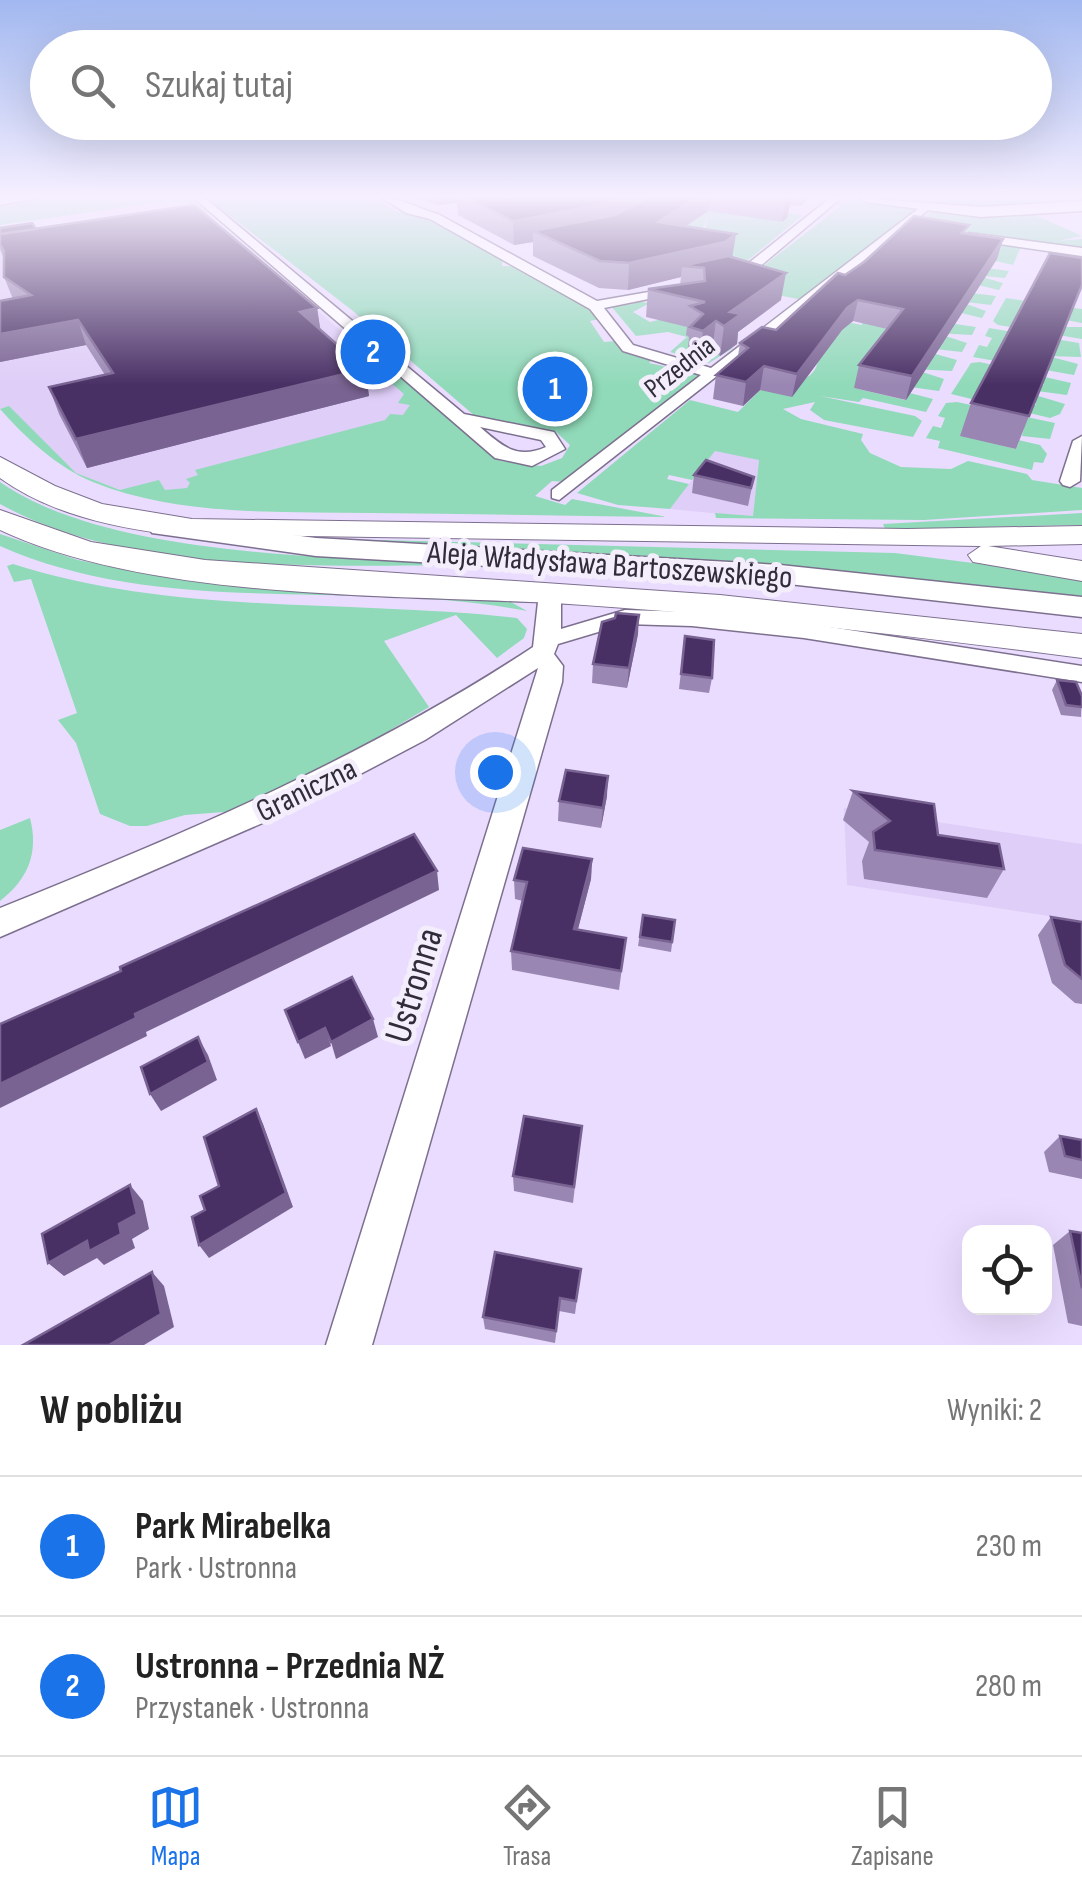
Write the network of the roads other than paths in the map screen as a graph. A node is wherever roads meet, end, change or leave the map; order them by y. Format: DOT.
graph roads {
  1 [pos="275,261"];
  2 [pos="513,261"];
  3 [pos="759,261"];
  4 [pos="860,261"];
  5 [pos="718,279"];
  6 [pos="699,284"];
  7 [pos="595,306"];
  8 [pos="714,374"];
  9 [pos="465,419"];
  10 [pos="1082,441"];
  11 [pos="0,465"];
  12 [pos="1070,481"];
  13 [pos="559,494"];
  14 [pos="0,519"];
  15 [pos="138,522"];
  16 [pos="1082,535"];
  17 [pos="767,537"];
  18 [pos="203,570"];
  19 [pos="1082,571"];
  20 [pos="550,593"];
  21 [pos="1082,607"];
  22 [pos="1082,624"];
  23 [pos="544,645"];
  24 [pos="1082,646"];
  25 [pos="1082,674"];
  26 [pos="0,924"];
  27 [pos="349,1345"];
  1 -- 9 [label="street"];
  2 -- 7 [label="street"];
  3 -- 5 [label="street"];
  4 -- 8 [label="street, Przednia"];
  6 -- 7 [label="street"];
  7 -- 8 [label="street"];
  8 -- 13 [label="street, Przednia"];
  10 -- 12 [label="street"];
  11 -- 15 [label="main road, Aleja Władysława Bartoszewskiego"];
  14 -- 18 [label="main road, Aleja Władysława Bartoszewskiego"];
  15 -- 17 [label="main road, Aleja Władysława Bartoszewskiego"];
  15 -- 21 [label="main road, Aleja Władysława Bartoszewskiego"];
  16 -- 17 [label="main road"];
  17 -- 19 [label="main road"];
  18 -- 20 [label="main road, Aleja Władysława Bartoszewskiego"];
  18 -- 22 [label="main road, Aleja Władysława Bartoszewskiego"];
  20 -- 23 [label="street"];
  20 -- 24 [label="main road, Aleja Władysława Bartoszewskiego"];
  23 -- 25 [label="street"];
  23 -- 26 [label="street, Graniczna"];
  23 -- 27 [label="street, Ustronna"];
}
